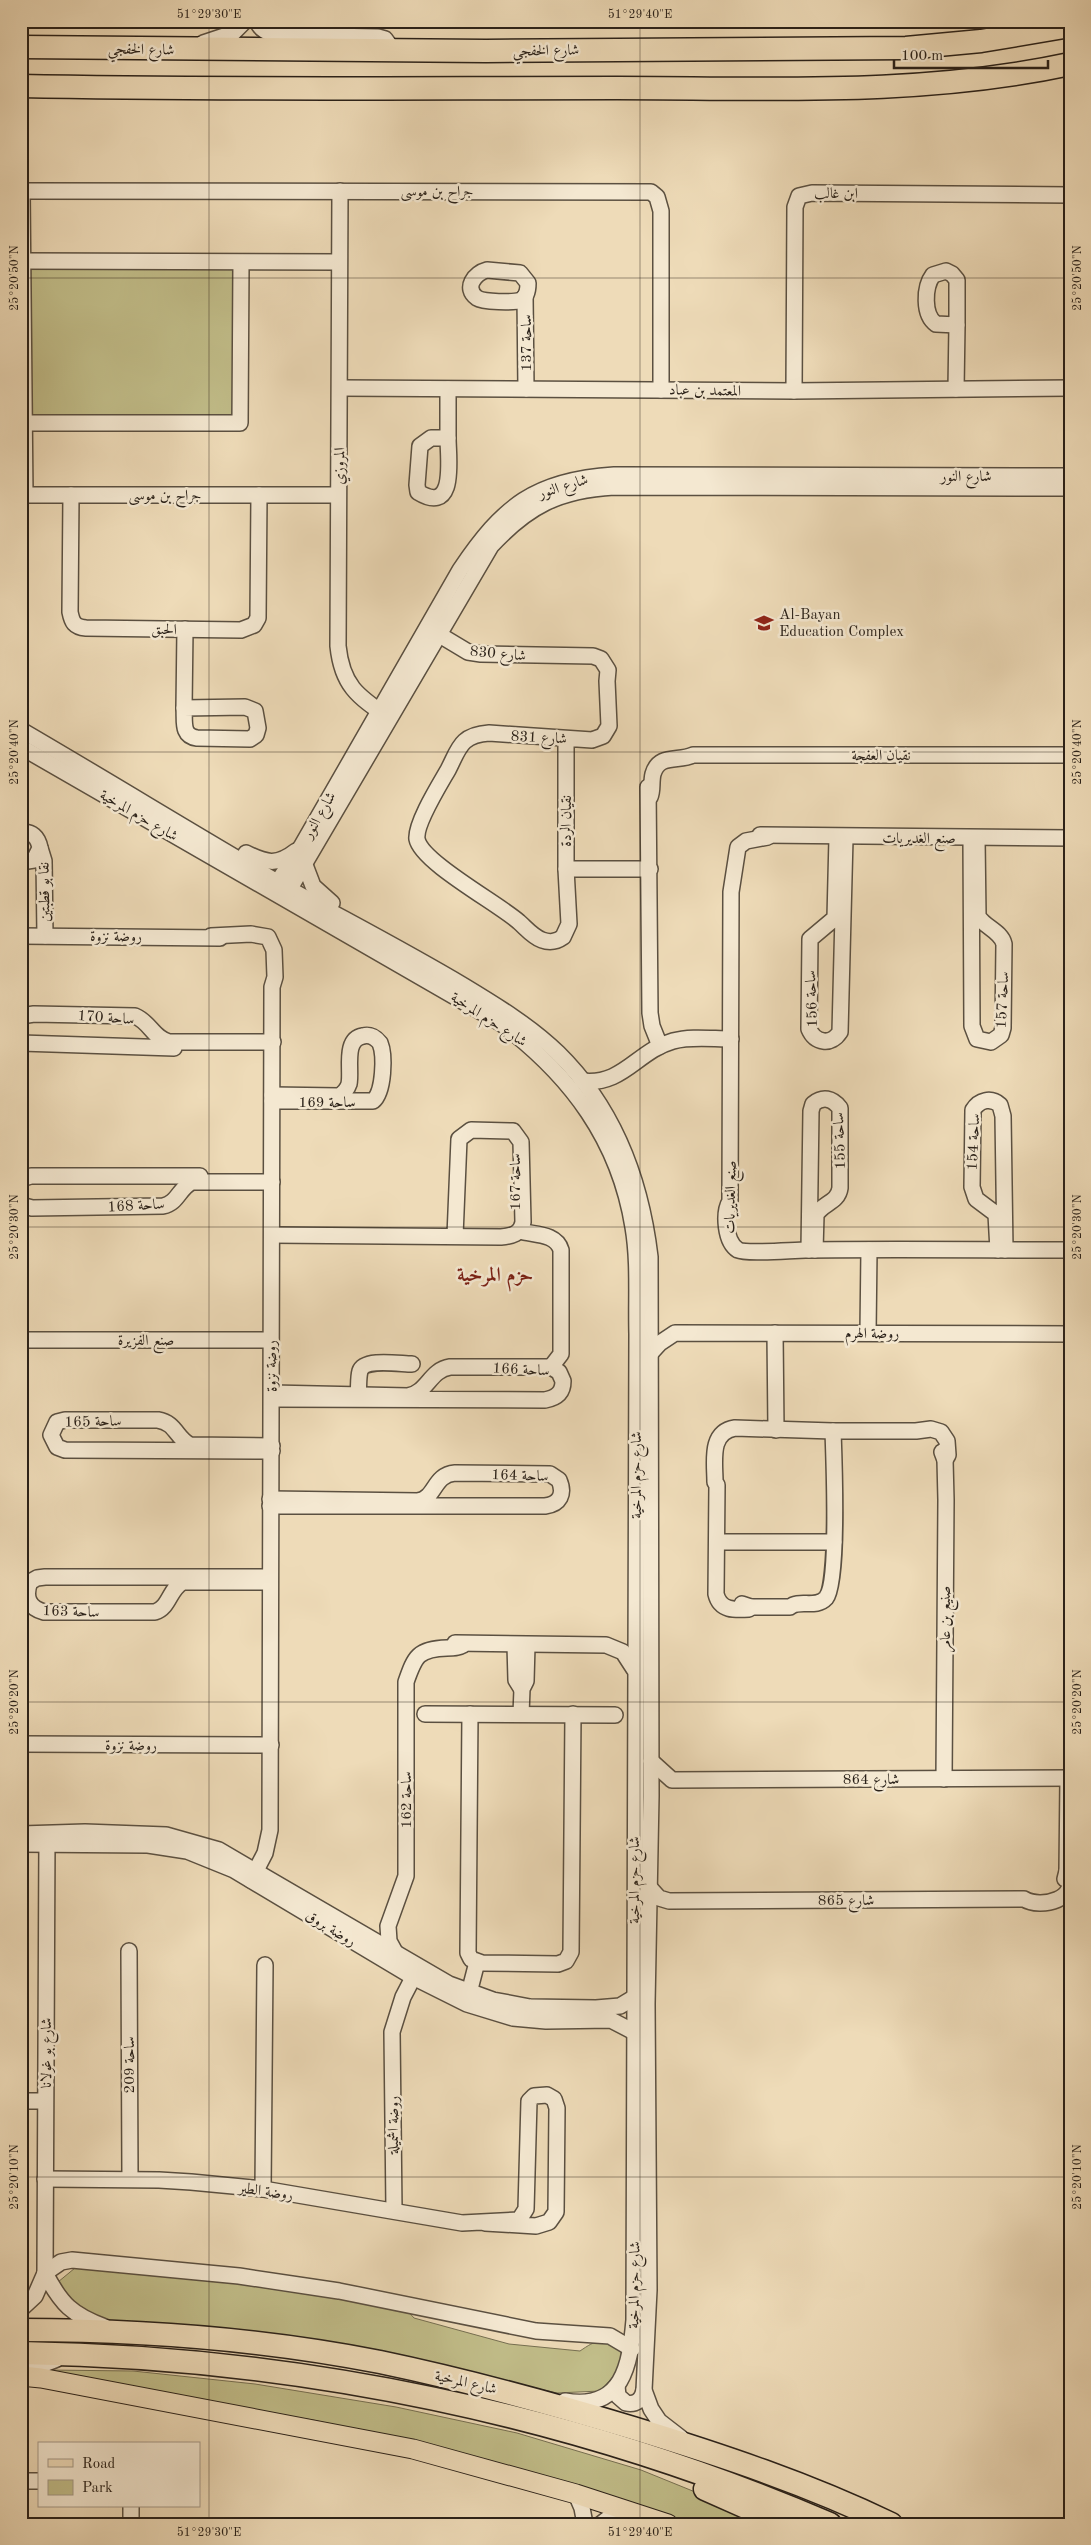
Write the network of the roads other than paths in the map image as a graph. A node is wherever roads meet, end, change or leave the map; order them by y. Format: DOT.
graph roads {
  1 [pos="244,21"];
  2 [pos="257,21"];
  3 [pos="1070,26"];
  4 [pos="21,47"];
  5 [pos="173,49"];
  6 [pos="393,50"];
  7 [pos="1070,64"];
  8 [pos="21,86"];
  9 [pos="340,191"];
  10 [pos="22,192"];
  11 [pos="1070,195"];
  12 [pos="22,261"];
  13 [pos="339,262"];
  14 [pos="241,263"];
  15 [pos="526,296"];
  16 [pos="957,325"];
  17 [pos="340,388"];
  18 [pos="448,388"];
  19 [pos="1070,388"];
  20 [pos="526,389"];
  21 [pos="956,389"];
  22 [pos="661,390"];
  23 [pos="794,391"];
  24 [pos="24,422"];
  25 [pos="448,438"];
  26 [pos="1070,476"];
  27 [pos="914,482"];
  28 [pos="1070,488"];
  29 [pos="23,495"];
  30 [pos="71,495"];
  31 [pos="259,495"];
  32 [pos="338,495"];
  33 [pos="185,629"];
  34 [pos="438,634"];
  35 [pos="184,708"];
  36 [pos="385,715"];
  37 [pos="21,730"];
  38 [pos="586,738"];
  39 [pos="566,739"];
  40 [pos="21,747"];
  41 [pos="1070,755"];
  42 [pos="452,762"];
  43 [pos="21,833"];
  44 [pos="203,836"];
  45 [pos="841,838"];
  46 [pos="1070,838"];
  47 [pos="974,839"];
  48 [pos="301,847"];
  49 [pos="32,856"];
  50 [pos="305,865"];
  51 [pos="566,869"];
  52 [pos="650,869"];
  53 [pos="281,890"];
  54 [pos="988,927"];
  55 [pos="365,928"];
  56 [pos="822,929"];
  57 [pos="21,936"];
  58 [pos="41,936"];
  59 [pos="971,938"];
  60 [pos="842,940"];
  61 [pos="21,1016"];
  62 [pos="148,1026"];
  63 [pos="731,1039"];
  64 [pos="21,1043"];
  65 [pos="273,1046"];
  66 [pos="660,1046"];
  67 [pos="137,1047"];
  68 [pos="611,1079"];
  69 [pos="582,1081"];
  70 [pos="349,1082"];
  71 [pos="272,1098"];
  72 [pos="358,1102"];
  73 [pos="602,1109"];
  74 [pos="167,1176"];
  75 [pos="272,1178"];
  76 [pos="21,1179"];
  77 [pos="1005,1192"];
  78 [pos="180,1194"];
  79 [pos="808,1194"];
  80 [pos="21,1205"];
  81 [pos="826,1205"];
  82 [pos="985,1206"];
  83 [pos="520,1231"];
  84 [pos="272,1232"];
  85 [pos="460,1234"];
  86 [pos="812,1250"];
  87 [pos="869,1250"];
  88 [pos="1002,1250"];
  89 [pos="1070,1250"];
  90 [pos="650,1317"];
  91 [pos="675,1333"];
  92 [pos="775,1333"];
  93 [pos="868,1333"];
  94 [pos="1070,1334"];
  95 [pos="21,1340"];
  96 [pos="271,1340"];
  97 [pos="649,1355"];
  98 [pos="412,1364"];
  99 [pos="551,1367"];
  100 [pos="426,1384"];
  101 [pos="358,1395"];
  102 [pos="272,1396"];
  103 [pos="436,1400"];
  104 [pos="176,1429"];
  105 [pos="776,1430"];
  106 [pos="834,1431"];
  107 [pos="272,1448"];
  108 [pos="168,1450"];
  109 [pos="434,1487"];
  110 [pos="270,1502"];
  111 [pos="442,1506"];
  112 [pos="718,1542"];
  113 [pos="834,1542"];
  114 [pos="159,1577"];
  115 [pos="270,1579"];
  116 [pos="170,1596"];
  117 [pos="635,1629"];
  118 [pos="521,1645"];
  119 [pos="606,1645"];
  120 [pos="634,1669"];
  121 [pos="425,1714"];
  122 [pos="470,1714"];
  123 [pos="521,1714"];
  124 [pos="573,1714"];
  125 [pos="615,1714"];
  126 [pos="21,1744"];
  127 [pos="271,1746"];
  128 [pos="651,1761"];
  129 [pos="1069,1778"];
  130 [pos="944,1779"];
  131 [pos="672,1780"];
  132 [pos="651,1796"];
  133 [pos="21,1834"];
  134 [pos="46,1839"];
  135 [pos="21,1844"];
  136 [pos="254,1876"];
  137 [pos="650,1888"];
  138 [pos="669,1901"];
  139 [pos="392,1914"];
  140 [pos="649,1917"];
  141 [pos="360,1932"];
  142 [pos="129,1951"];
  143 [pos="394,1952"];
  144 [pos="474,1960"];
  145 [pos="265,1965"];
  146 [pos="419,1974"];
  147 [pos="464,1991"];
  148 [pos="635,1997"];
  149 [pos="636,2033"];
  150 [pos="21,2101"];
  151 [pos="45,2101"];
  152 [pos="45,2179"];
  153 [pos="130,2179"];
  154 [pos="263,2190"];
  155 [pos="394,2210"];
  156 [pos="526,2212"];
  157 [pos="485,2223"];
  158 [pos="543,2224"];
  159 [pos="45,2273"];
  160 [pos="21,2309"];
  161 [pos="21,2330"];
  162 [pos="121,2333"];
  163 [pos="632,2349"];
  164 [pos="21,2353"];
  165 [pos="76,2354"];
  166 [pos="21,2374"];
  167 [pos="487,2386"];
  168 [pos="617,2386"];
  169 [pos="644,2390"];
  170 [pos="691,2446"];
  171 [pos="673,2464"];
  172 [pos="22,2481"];
  173 [pos="38,2481"];
  174 [pos="576,2494"];
  175 [pos="131,2508"];
  176 [pos="626,2509"];
  177 [pos="131,2524"];
  178 [pos="585,2524"];
  179 [pos="601,2524"];
  180 [pos="668,2524"];
  181 [pos="784,2524"];
  182 [pos="830,2524"];
  183 [pos="891,2524"];
  1 -- 5 [label="street"];
  2 -- 6 [label="street"];
  3 -- 6 [label="highway, شارع الخفجي"];
  4 -- 5 [label="highway, شارع الخفجي"];
  5 -- 6 [label="highway, شارع الخفجي"];
  7 -- 8 [label="highway"];
  9 -- 10 [label="street, جراح بن موسى"];
  9 -- 13 [label="street, المروزي"];
  9 -- 22 [label="street, جراح بن موسى"];
  10 -- 12 [label="street"];
  11 -- 23 [label="street, ابن غالب"];
  12 -- 14 [label="street"];
  12 -- 24 [label="street"];
  13 -- 14 [label="street"];
  13 -- 17 [label="street, المروزي"];
  14 -- 24 [label="street"];
  15 -- 20 [label="street, ساحة 137"];
  16 -- 21 [label="street"];
  17 -- 18 [label="street, المعتمد بن عباد"];
  17 -- 32 [label="street, المروزي"];
  18 -- 20 [label="street, المعتمد بن عباد"];
  18 -- 25 [label="street"];
  19 -- 21 [label="street, المعتمد بن عباد"];
  20 -- 22 [label="street, المعتمد بن عباد"];
  21 -- 23 [label="street, المعتمد بن عباد"];
  22 -- 23 [label="street, المعتمد بن عباد"];
  24 -- 29 [label="street"];
  26 -- 27 [label="street, شارع النور"];
  27 -- 28 [label="street, شارع النور"];
  27 -- 34 [label="street, شارع النور"];
  27 -- 36 [label="street, شارع النور"];
  29 -- 30 [label="street, جراح بن موسى"];
  30 -- 31 [label="street, جراح بن موسى"];
  30 -- 33 [label="street, الحبق"];
  31 -- 32 [label="street, جراح بن موسى"];
  31 -- 33 [label="street, الحبق"];
  32 -- 36 [label="street, المروزي"];
  33 -- 35 [label="street"];
  34 -- 36 [label="street, شارع النور"];
  34 -- 38 [label="street, شارع 830"];
  35 -- 35 [label="street"];
  36 -- 48 [label="street, شارع النور"];
  36 -- 50 [label="street, شارع النور"];
  37 -- 44 [label="street, شارع حزم المرخية"];
  38 -- 39 [label="street, شارع 831"];
  39 -- 42 [label="street, شارع 831"];
  39 -- 51 [label="street, نقيان الردة"];
  40 -- 53 [label="street, شارع حزم المرخية"];
  41 -- 52 [label="street, نقيان العفجة"];
  42 -- 51 [label="street, نقيان الردة"];
  43 -- 49 [label="street"];
  44 -- 48 [label="street"];
  44 -- 53 [label="street, شارع حزم المرخية"];
  45 -- 47 [label="street, صنع الغديريات"];
  45 -- 56 [label="street, ساحة 156"];
  45 -- 60 [label="street, ساحة 156"];
  45 -- 63 [label="street, صنع الغديريات"];
  46 -- 47 [label="street, صنع الغديريات"];
  47 -- 54 [label="street, ساحة 157"];
  47 -- 59 [label="street, ساحة 157"];
  48 -- 53 [label="street, شارع النور"];
  49 -- 58 [label="street, نقا بو قطبتين"];
  50 -- 53 [label="street, شارع النور"];
  50 -- 55 [label="street"];
  51 -- 52 [label="street"];
  52 -- 66 [label="street, نقيان العفجة"];
  53 -- 55 [label="street, شارع حزم المرخية"];
  53 -- 117 [label="street, شارع حزم المرخية"];
  54 -- 59 [label="street"];
  54 -- 59 [label="street, ساحة 157"];
  55 -- 69 [label="street, شارع حزم المرخية"];
  56 -- 60 [label="street"];
  56 -- 60 [label="street, ساحة 156"];
  57 -- 58 [label="street, روضة نزوة"];
  58 -- 65 [label="street, روضة نزوة"];
  61 -- 62 [label="street, ساحة 170"];
  62 -- 65 [label="street, ساحة 170"];
  62 -- 67 [label="street"];
  63 -- 66 [label="street"];
  63 -- 86 [label="street, صنع الغديريات"];
  64 -- 67 [label="street, ساحة 170"];
  65 -- 67 [label="street, ساحة 170"];
  65 -- 71 [label="street, روضة نزوة"];
  66 -- 68 [label="street"];
  68 -- 69 [label="street"];
  68 -- 73 [label="street"];
  69 -- 73 [label="street, شارع حزم المرخية"];
  70 -- 71 [label="street, ساحة 169"];
  70 -- 72 [label="street"];
  70 -- 72 [label="street, ساحة 169"];
  71 -- 72 [label="street, ساحة 169"];
  71 -- 75 [label="street, روضة نزوة"];
  73 -- 90 [label="street, شارع حزم المرخية"];
  74 -- 75 [label="street, ساحة 168"];
  74 -- 76 [label="street, ساحة 168"];
  74 -- 78 [label="street"];
  75 -- 78 [label="street, ساحة 168"];
  75 -- 84 [label="street, روضة نزوة"];
  77 -- 82 [label="street"];
  77 -- 82 [label="street, ساحة 154"];
  77 -- 88 [label="street, ساحة 154"];
  78 -- 80 [label="street, ساحة 168"];
  79 -- 81 [label="street"];
  79 -- 81 [label="street, ساحة 155"];
  79 -- 86 [label="street, ساحة 155"];
  81 -- 86 [label="street, ساحة 155"];
  82 -- 88 [label="street, ساحة 154"];
  83 -- 85 [label="street, ساحة 167"];
  83 -- 85 [label="street, ساحة 167"];
  83 -- 99 [label="street, ساحة 167"];
  84 -- 85 [label="street, ساحة 167"];
  84 -- 96 [label="street, روضة نزوة"];
  85 -- 85 [label="street, ساحة 167"];
  86 -- 87 [label="street, صنع الغديريات"];
  87 -- 88 [label="street, صنع الغديريات"];
  87 -- 93 [label="street"];
  88 -- 89 [label="street, صنع الغديريات"];
  90 -- 91 [label="street"];
  90 -- 97 [label="street, شارع حزم المرخية"];
  91 -- 92 [label="street, روضة الهرم"];
  91 -- 97 [label="street"];
  92 -- 93 [label="street, روضة الهرم"];
  92 -- 105 [label="street"];
  93 -- 94 [label="street, روضة الهرم"];
  95 -- 96 [label="street, صنع الفزيرة"];
  96 -- 102 [label="street, روضة نزوة"];
  97 -- 128 [label="street, شارع حزم المرخية"];
  98 -- 101 [label="street"];
  99 -- 100 [label="street, ساحة 166"];
  99 -- 103 [label="street, ساحة 166"];
  100 -- 101 [label="street, ساحة 166"];
  100 -- 103 [label="street"];
  101 -- 102 [label="street, ساحة 166"];
  102 -- 103 [label="street, ساحة 166"];
  102 -- 107 [label="street, روضة نزوة"];
  104 -- 107 [label="street, ساحة 165"];
  104 -- 108 [label="street"];
  104 -- 108 [label="street, ساحة 165"];
  105 -- 106 [label="street, صنيع بن عامر"];
  105 -- 112 [label="street, صنيع بن عامر"];
  106 -- 113 [label="street, صنيع بن عامر"];
  106 -- 130 [label="street, صنيع بن عامر"];
  107 -- 108 [label="street, ساحة 165"];
  107 -- 110 [label="street, روضة نزوة"];
  109 -- 110 [label="street, ساحة 164"];
  109 -- 111 [label="street"];
  109 -- 111 [label="street, ساحة 164"];
  110 -- 111 [label="street, ساحة 164"];
  110 -- 115 [label="street, روضة نزوة"];
  112 -- 113 [label="street"];
  112 -- 113 [label="street, صنيع بن عامر"];
  114 -- 115 [label="street, ساحة 163"];
  114 -- 116 [label="street"];
  114 -- 116 [label="street, ساحة 163"];
  115 -- 116 [label="street, ساحة 163"];
  115 -- 127 [label="street, روضة نزوة"];
  117 -- 119 [label="street, ساحة 162"];
  117 -- 120 [label="street, شارع حزم المرخية"];
  118 -- 119 [label="street, ساحة 162"];
  118 -- 123 [label="street"];
  118 -- 139 [label="street, ساحة 162"];
  119 -- 120 [label="street"];
  120 -- 148 [label="street, شارع حزم المرخية"];
  121 -- 122 [label="street"];
  122 -- 123 [label="street"];
  122 -- 144 [label="street"];
  123 -- 124 [label="street"];
  124 -- 125 [label="street"];
  124 -- 144 [label="street"];
  126 -- 127 [label="street, روضة نزوة"];
  127 -- 136 [label="street, روضة نزوة"];
  128 -- 131 [label="street"];
  128 -- 132 [label="street, شارع حزم المرخية"];
  129 -- 130 [label="street, شارع 864"];
  129 -- 138 [label="street, شارع 865"];
  130 -- 131 [label="street, شارع 864"];
  131 -- 132 [label="street"];
  132 -- 137 [label="street, شارع حزم المرخية"];
  133 -- 134 [label="street, روضة بروق"];
  134 -- 135 [label="street, روضة بروق"];
  134 -- 136 [label="street, روضة بروق"];
  134 -- 151 [label="street, شارع بو غولانا"];
  136 -- 141 [label="street, روضة بروق"];
  136 -- 146 [label="street, روضة بروق"];
  137 -- 138 [label="street"];
  137 -- 140 [label="street, شارع حزم المرخية"];
  138 -- 140 [label="street"];
  139 -- 141 [label="street"];
  139 -- 143 [label="street, ساحة 162"];
  140 -- 169 [label="street, شارع حزم المرخية"];
  141 -- 143 [label="street, روضة بروق"];
  142 -- 153 [label="street, ساحة 209"];
  143 -- 146 [label="street, روضة بروق"];
  144 -- 147 [label="street"];
  145 -- 154 [label="street"];
  146 -- 147 [label="street"];
  146 -- 149 [label="street, روضة بروق"];
  146 -- 155 [label="street, روضة اشميلة"];
  147 -- 148 [label="street"];
  148 -- 149 [label="street, شارع حزم المرخية"];
  149 -- 163 [label="street, شارع حزم المرخية"];
  150 -- 151 [label="street"];
  151 -- 152 [label="street, شارع بو غولانا"];
  152 -- 153 [label="street, روضة الطير"];
  152 -- 159 [label="street, شارع بو غولانا"];
  153 -- 154 [label="street, روضة الطير"];
  154 -- 155 [label="street, روضة الطير"];
  155 -- 157 [label="street, روضة الطير"];
  156 -- 157 [label="street, روضة الطير"];
  156 -- 158 [label="street"];
  156 -- 158 [label="street"];
  157 -- 158 [label="street, روضة الطير"];
  159 -- 160 [label="street, شارع بو غولانا"];
  159 -- 162 [label="street"];
  159 -- 163 [label="street"];
  161 -- 162 [label="highway, شارع المرخية"];
  162 -- 167 [label="highway, شارع المرخية"];
  163 -- 168 [label="street, شارع حزم المرخية"];
  164 -- 165 [label="highway, شارع المرخية"];
  165 -- 166 [label="street"];
  165 -- 171 [label="highway, شارع المرخية"];
  166 -- 174 [label="main road"];
  167 -- 168 [label="street"];
  167 -- 170 [label="highway, شارع المرخية"];
  168 -- 169 [label="street"];
  169 -- 170 [label="street, شارع حزم المرخية"];
  170 -- 183 [label="highway, شارع المرخية"];
  171 -- 181 [label="highway"];
  171 -- 182 [label="highway, شارع المرخية"];
  172 -- 173 [label="street"];
  174 -- 176 [label="main road"];
  174 -- 178 [label="street"];
  175 -- 177 [label="street"];
  176 -- 179 [label="street"];
  176 -- 180 [label="main road"];
}
